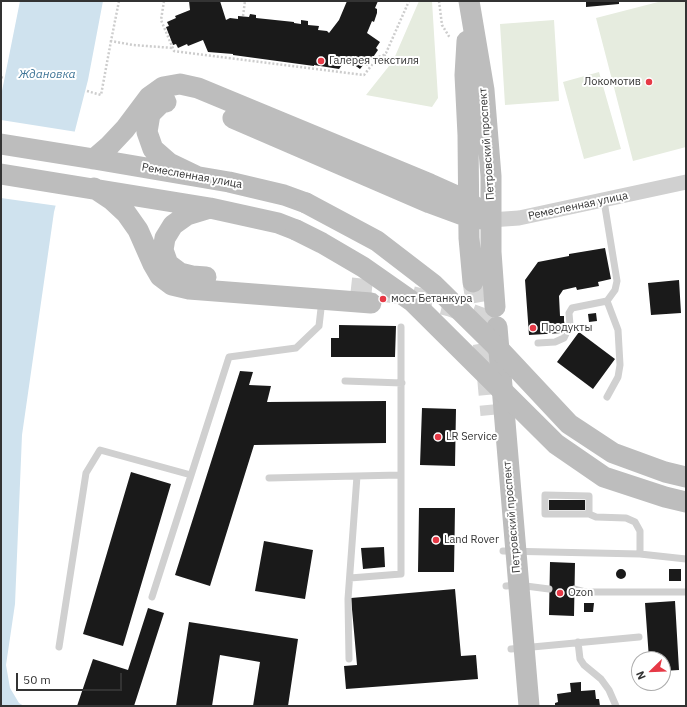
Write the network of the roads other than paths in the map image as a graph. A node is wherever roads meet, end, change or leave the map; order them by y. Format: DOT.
graph roads {
  1 [pos="469,4"];
  2 [pos="1,144"];
  3 [pos="85,157"];
  4 [pos="1,174"];
  5 [pos="196,176"];
  6 [pos="686,182"];
  7 [pos="94,188"];
  8 [pos="604,201"];
  9 [pos="210,208"];
  10 [pos="468,209"];
  11 [pos="490,220"];
  12 [pos="473,282"];
  13 [pos="351,288"];
  14 [pos="322,299"];
  15 [pos="607,301"];
  16 [pos="371,303"];
  17 [pos="401,327"];
  18 [pos="538,343"];
  19 [pos="345,381"];
  20 [pos="402,383"];
  21 [pos="607,396"];
  22 [pos="491,415"];
  23 [pos="191,475"];
  24 [pos="400,475"];
  25 [pos="357,476"];
  26 [pos="686,477"];
  27 [pos="269,478"];
  28 [pos="686,502"];
  29 [pos="589,514"];
  30 [pos="509,551"];
  31 [pos="640,554"];
  32 [pos="686,560"];
  33 [pos="350,578"];
  34 [pos="512,585"];
  35 [pos="549,589"];
  36 [pos="574,589"];
  37 [pos="686,592"];
  38 [pos="152,597"];
  39 [pos="594,633"];
  40 [pos="638,636"];
  41 [pos="595,641"];
  42 [pos="578,642"];
  43 [pos="59,647"];
  44 [pos="517,648"];
  45 [pos="349,659"];
  46 [pos="516,706"];
  47 [pos="529,706"];
  48 [pos="616,706"];
  1 -- 10 [label="street, Петровский проспект"];
  1 -- 11 [label="street, Петровский проспект"];
  2 -- 3 [label="street, Ремесленная улица"];
  3 -- 5 [label="street, Ремесленная улица"];
  3 -- 10 [label="street"];
  4 -- 7 [label="street"];
  5 -- 10 [label="street"];
  5 -- 26 [label="street, Ремесленная улица, bridge"];
  6 -- 8 [label="street, Ремесленная улица"];
  7 -- 9 [label="street"];
  7 -- 14 [label="street"];
  8 -- 11 [label="street, Ремесленная улица"];
  8 -- 15 [label="lane"];
  9 -- 13 [label="street"];
  9 -- 28 [label="street, bridge"];
  10 -- 11 [label="street, Ремесленная улица"];
  10 -- 12 [label="street, Петровский проспект"];
  11 -- 30 [label="street, Петровский проспект"];
  14 -- 16 [label="street"];
  14 -- 23 [label="lane"];
  15 -- 18 [label="lane"];
  15 -- 21 [label="lane"];
  17 -- 20 [label="lane"];
  19 -- 20 [label="lane"];
  20 -- 24 [label="lane"];
  22 -- 30 [label="street, Петровский проспект"];
  23 -- 38 [label="lane"];
  23 -- 43 [label="lane"];
  24 -- 25 [label="lane"];
  24 -- 33 [label="lane"];
  25 -- 27 [label="lane"];
  25 -- 33 [label="lane"];
  29 -- 29 [label="lane"];
  29 -- 31 [label="lane"];
  30 -- 31 [label="lane"];
  30 -- 34 [label="street, Петровский проспект"];
  31 -- 32 [label="lane"];
  33 -- 45 [label="lane"];
  34 -- 35 [label="lane"];
  34 -- 44 [label="street, Петровский проспект"];
  36 -- 37 [label="lane"];
  39 -- 41 [label="lane"];
  40 -- 41 [label="lane"];
  41 -- 42 [label="lane"];
  42 -- 44 [label="lane"];
  42 -- 48 [label="lane"];
  44 -- 46 [label="street, Петровский проспект"];
  44 -- 47 [label="street, Петровский проспект"];
}
